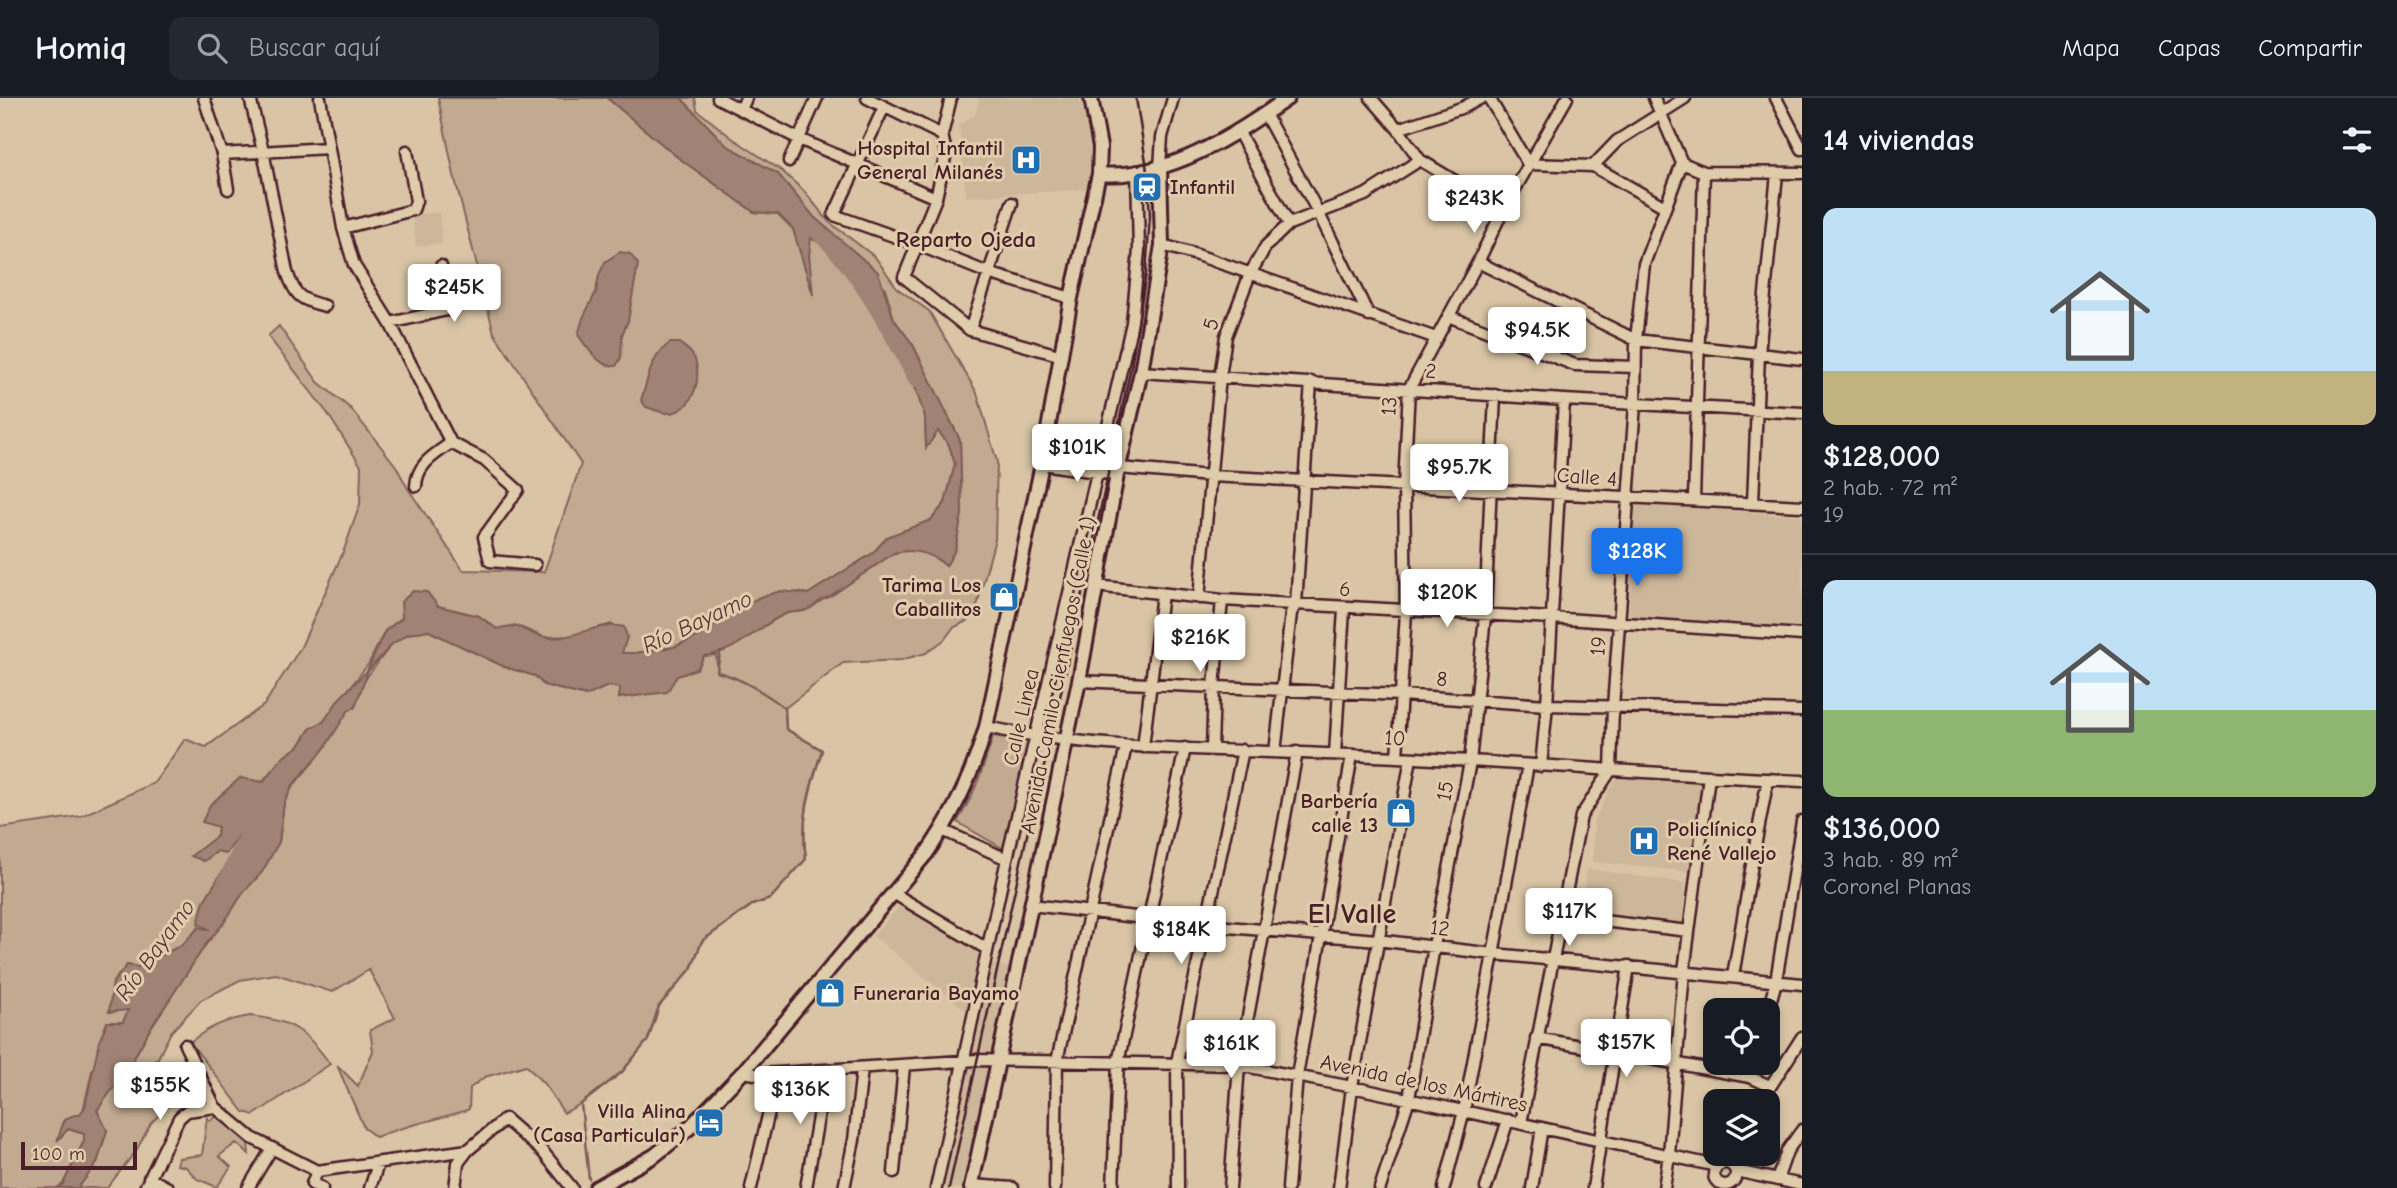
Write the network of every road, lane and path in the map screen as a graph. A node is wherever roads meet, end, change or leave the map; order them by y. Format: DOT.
graph roads {
  1 [pos="204,98"];
  2 [pos="250,98"];
  3 [pos="320,98"];
  4 [pos="718,98"];
  5 [pos="746,98"];
  6 [pos="817,98"];
  7 [pos="867,98"];
  8 [pos="951,98"];
  9 [pos="1091,98"];
  10 [pos="1173,98"];
  11 [pos="1288,98"];
  12 [pos="1371,98"];
  13 [pos="1481,98"];
  14 [pos="1489,98"];
  15 [pos="1567,98"];
  16 [pos="1654,98"];
  17 [pos="1685,98"];
  18 [pos="1776,98"];
  19 [pos="884,107"];
  20 [pos="741,110"];
  21 [pos="1662,112"];
  22 [pos="1265,114"];
  23 [pos="1398,129"];
  24 [pos="1238,131"];
  25 [pos="942,135"];
  26 [pos="799,139"];
  27 [pos="1100,147"];
  28 [pos="328,148"];
  29 [pos="1802,149"];
  30 [pos="264,150"];
  31 [pos="407,151"];
  32 [pos="222,154"];
  33 [pos="789,160"];
  34 [pos="1420,160"];
  35 [pos="1682,163"];
  36 [pos="858,164"];
  37 [pos="1528,164"];
  38 [pos="1593,166"];
  39 [pos="1160,167"];
  40 [pos="1133,172"];
  41 [pos="1704,172"];
  42 [pos="1802,173"];
  43 [pos="1099,174"];
  44 [pos="1777,174"];
  45 [pos="228,189"];
  46 [pos="936,198"];
  47 [pos="1012,203"];
  48 [pos="1665,206"];
  49 [pos="1503,210"];
  50 [pos="1318,212"];
  51 [pos="1289,224"];
  52 [pos="343,228"];
  53 [pos="916,244"];
  54 [pos="1162,245"];
  55 [pos="1478,262"];
  56 [pos="441,266"];
  57 [pos="988,273"];
  58 [pos="1250,274"];
  59 [pos="1071,298"];
  60 [pos="325,306"];
  61 [pos="1369,316"];
  62 [pos="1448,316"];
  63 [pos="390,323"];
  64 [pos="970,330"];
  65 [pos="1436,338"];
  66 [pos="1636,340"];
  67 [pos="1698,348"];
  68 [pos="1759,354"];
  69 [pos="1062,356"];
  70 [pos="1802,359"];
  71 [pos="1636,367"];
  72 [pos="1142,372"];
  73 [pos="1220,377"];
  74 [pos="1311,382"];
  75 [pos="1409,389"];
  76 [pos="1495,395"];
  77 [pos="1564,400"];
  78 [pos="1634,404"];
  79 [pos="1697,407"];
  80 [pos="1758,411"];
  81 [pos="1802,413"];
  82 [pos="451,443"];
  83 [pos="1042,464"];
  84 [pos="1118,471"];
  85 [pos="1098,472"];
  86 [pos="1210,475"];
  87 [pos="1306,480"];
  88 [pos="1404,485"];
  89 [pos="416,486"];
  90 [pos="1491,491"];
  91 [pos="1559,494"];
  92 [pos="1628,498"];
  93 [pos="1694,500"];
  94 [pos="1753,503"];
  95 [pos="1802,506"];
  96 [pos="536,565"];
  97 [pos="1096,586"];
  98 [pos="1163,594"];
  99 [pos="1199,598"];
  100 [pos="1222,600"];
  101 [pos="1296,604"];
  102 [pos="1344,608"];
  103 [pos="1406,612"];
  104 [pos="1485,615"];
  105 [pos="1551,618"];
  106 [pos="1619,623"];
  107 [pos="1802,635"];
  108 [pos="1079,681"];
  109 [pos="1150,685"];
  110 [pos="1214,687"];
  111 [pos="1280,691"];
  112 [pos="1339,693"];
  113 [pos="1400,695"];
  114 [pos="1477,701"];
  115 [pos="1547,705"];
  116 [pos="1613,707"];
  117 [pos="1802,711"];
  118 [pos="986,727"];
  119 [pos="1036,737"];
  120 [pos="1066,741"];
  121 [pos="1126,746"];
  122 [pos="1143,747"];
  123 [pos="1185,748"];
  124 [pos="1212,749"];
  125 [pos="1244,750"];
  126 [pos="1275,752"];
  127 [pos="1297,752"];
  128 [pos="1335,754"];
  129 [pos="1352,755"];
  130 [pos="1397,757"];
  131 [pos="1410,758"];
  132 [pos="1470,762"];
  133 [pos="1528,765"];
  134 [pos="1541,766"];
  135 [pos="1611,771"];
  136 [pos="1709,776"];
  137 [pos="1768,779"];
  138 [pos="1802,781"];
  139 [pos="1802,821"];
  140 [pos="942,830"];
  141 [pos="1799,857"];
  142 [pos="1007,859"];
  143 [pos="893,893"];
  144 [pos="1031,905"];
  145 [pos="1091,912"];
  146 [pos="1560,916"];
  147 [pos="1148,918"];
  148 [pos="1205,925"];
  149 [pos="1263,931"];
  150 [pos="1689,931"];
  151 [pos="1320,935"];
  152 [pos="1377,940"];
  153 [pos="1434,946"];
  154 [pos="987,949"];
  155 [pos="1494,954"];
  156 [pos="1551,958"];
  157 [pos="1629,966"];
  158 [pos="1684,971"];
  159 [pos="1733,976"];
  160 [pos="1776,981"];
  161 [pos="1802,984"];
  162 [pos="1771,998"];
  163 [pos="1802,1037"];
  164 [pos="1536,1038"];
  165 [pos="185,1045"];
  166 [pos="1614,1053"];
  167 [pos="964,1061"];
  168 [pos="998,1061"];
  169 [pos="1057,1061"];
  170 [pos="1177,1062"];
  171 [pos="1118,1063"];
  172 [pos="1677,1064"];
  173 [pos="1239,1065"];
  174 [pos="904,1066"];
  175 [pos="862,1069"];
  176 [pos="825,1070"];
  177 [pos="743,1072"];
  178 [pos="778,1073"];
  179 [pos="1297,1076"];
  180 [pos="1750,1077"];
  181 [pos="1770,1086"];
  182 [pos="1352,1087"];
  183 [pos="1768,1089"];
  184 [pos="1409,1099"];
  185 [pos="215,1107"];
  186 [pos="1464,1111"];
  187 [pos="1508,1121"];
  188 [pos="1521,1123"];
  189 [pos="1542,1128"];
  190 [pos="1802,1130"];
  191 [pos="1600,1141"];
  192 [pos="272,1148"];
  193 [pos="468,1150"];
  194 [pos="1669,1155"];
  195 [pos="1703,1159"];
  196 [pos="378,1164"];
  197 [pos="1720,1166"];
  198 [pos="1733,1166"];
  199 [pos="317,1171"];
  200 [pos="1736,1171"];
  201 [pos="894,1172"];
  202 [pos="149,1178"];
  203 [pos="1777,1180"];
  204 [pos="1712,1185"];
  205 [pos="1734,1185"];
  206 [pos="1802,1185"];
  207 [pos="315,1187"];
  208 [pos="600,1187"];
  209 [pos="971,1187"];
  210 [pos="145,1188"];
  211 [pos="167,1188"];
  212 [pos="248,1188"];
  213 [pos="370,1188"];
  214 [pos="455,1188"];
  215 [pos="572,1188"];
  216 [pos="751,1188"];
  217 [pos="806,1188"];
  218 [pos="844,1188"];
  219 [pos="936,1188"];
  220 [pos="1013,1188"];
  221 [pos="1055,1188"];
  222 [pos="1113,1188"];
  223 [pos="1178,1188"];
  224 [pos="1230,1188"];
  225 [pos="1288,1188"];
  226 [pos="1339,1188"];
  227 [pos="1380,1188"];
  228 [pos="1444,1188"];
  229 [pos="1486,1188"];
  230 [pos="1532,1188"];
  231 [pos="1593,1188"];
  232 [pos="1664,1188"];
  1 -- 32 [label="street"];
  2 -- 30 [label="street"];
  3 -- 28 [label="street"];
  4 -- 20 [label="street"];
  5 -- 20 [label="street"];
  6 -- 26 [label="street"];
  7 -- 19 [label="street"];
  8 -- 25 [label="street"];
  9 -- 27 [label="main road"];
  10 -- 39 [label="street"];
  11 -- 22 [label="main road"];
  12 -- 23 [label="street"];
  13 -- 23 [label="street"];
  14 -- 37 [label="street"];
  15 -- 37 [label="street, 13"];
  16 -- 21 [label="street"];
  17 -- 21 [label="street"];
  18 -- 29 [label="street"];
  19 -- 25 [label="street"];
  19 -- 36 [label="street"];
  20 -- 26 [label="street"];
  21 -- 35 [label="street"];
  21 -- 38 [label="street"];
  22 -- 24 [label="main road"];
  22 -- 50 [label="street"];
  23 -- 34 [label="street"];
  24 -- 39 [label="main road"];
  24 -- 51 [label="street"];
  25 -- 46 [label="street"];
  26 -- 33 [label="street"];
  26 -- 36 [label="street"];
  27 -- 40 [label="main road"];
  27 -- 43 [label="main road"];
  28 -- 30 [label="street"];
  28 -- 52 [label="street"];
  30 -- 32 [label="street"];
  30 -- 60 [label="street"];
  31 -- 52 [label="street"];
  32 -- 45 [label="street"];
  34 -- 49 [label="street"];
  34 -- 50 [label="street, 5"];
  35 -- 41 [label="street"];
  35 -- 48 [label="street, 19"];
  36 -- 46 [label="street"];
  36 -- 53 [label="street"];
  37 -- 38 [label="street"];
  37 -- 49 [label="street, 13"];
  38 -- 48 [label="street"];
  39 -- 40 [label="main road"];
  39 -- 54 [label="main road, Avenida Camilo Cienfuegos (Calle 1)"];
  40 -- 43 [label="main road"];
  40 -- 85 [label="street, Calle Linea"];
  41 -- 44 [label="street"];
  41 -- 67 [label="street"];
  42 -- 44 [label="street"];
  43 -- 59 [label="main road"];
  44 -- 68 [label="street"];
  46 -- 53 [label="street"];
  47 -- 57 [label="street"];
  48 -- 66 [label="street, 19"];
  49 -- 55 [label="street, 13"];
  50 -- 51 [label="street, 5"];
  50 -- 61 [label="street"];
  51 -- 58 [label="street, 5"];
  52 -- 63 [label="street"];
  53 -- 57 [label="street"];
  53 -- 64 [label="street"];
  54 -- 58 [label="street"];
  54 -- 72 [label="main road, Avenida Camilo Cienfuegos (Calle 1)"];
  55 -- 62 [label="street, 13"];
  55 -- 66 [label="street"];
  56 -- 63 [label="street"];
  57 -- 59 [label="street"];
  57 -- 64 [label="street"];
  58 -- 61 [label="street"];
  58 -- 73 [label="street, 5"];
  59 -- 69 [label="main road"];
  61 -- 65 [label="street"];
  62 -- 65 [label="street, 13"];
  62 -- 71 [label="street"];
  63 -- 82 [label="street"];
  64 -- 69 [label="street"];
  65 -- 75 [label="street, 13"];
  66 -- 67 [label="street"];
  66 -- 71 [label="street, 19"];
  67 -- 68 [label="street"];
  67 -- 79 [label="street"];
  68 -- 70 [label="street"];
  68 -- 80 [label="street"];
  69 -- 83 [label="main road"];
  71 -- 78 [label="street, 19"];
  72 -- 73 [label="street, 2"];
  72 -- 84 [label="main road, Avenida Camilo Cienfuegos (Calle 1)"];
  73 -- 74 [label="street, 2"];
  73 -- 86 [label="street, 5"];
  74 -- 75 [label="street, 2"];
  74 -- 87 [label="street"];
  75 -- 76 [label="street, 2"];
  75 -- 88 [label="street, 13"];
  76 -- 77 [label="street, 2"];
  76 -- 90 [label="street, 15"];
  77 -- 78 [label="street, 2"];
  77 -- 91 [label="street"];
  78 -- 79 [label="street, 2"];
  78 -- 92 [label="street, 19"];
  79 -- 80 [label="street, 2"];
  79 -- 93 [label="street"];
  80 -- 81 [label="street, 2"];
  80 -- 94 [label="street"];
  82 -- 89 [label="street"];
  82 -- 96 [label="street"];
  83 -- 85 [label="street, Calle 4"];
  83 -- 118 [label="main road"];
  84 -- 85 [label="street, Calle 4"];
  84 -- 86 [label="street, Calle 4"];
  84 -- 97 [label="main road, Avenida Camilo Cienfuegos (Calle 1)"];
  85 -- 119 [label="street, Calle Linea"];
  86 -- 87 [label="street, Calle 4"];
  86 -- 99 [label="street, 5"];
  87 -- 88 [label="street, Calle 4"];
  87 -- 101 [label="street"];
  88 -- 90 [label="street, Calle 4"];
  88 -- 103 [label="street, 13"];
  90 -- 91 [label="street, Calle 4"];
  90 -- 104 [label="street, 15"];
  91 -- 92 [label="street, Calle 4"];
  91 -- 105 [label="street"];
  92 -- 93 [label="street, Calle 4"];
  92 -- 106 [label="street, 19"];
  93 -- 94 [label="street, Calle 4"];
  94 -- 95 [label="street, Calle 4"];
  97 -- 98 [label="street, 6"];
  97 -- 108 [label="main road, Avenida Camilo Cienfuegos (Calle 1)"];
  98 -- 99 [label="street, 6"];
  98 -- 109 [label="street"];
  99 -- 100 [label="street, 6"];
  100 -- 101 [label="street, 6"];
  100 -- 110 [label="street"];
  101 -- 102 [label="street, 6"];
  101 -- 111 [label="street"];
  102 -- 103 [label="street, 6"];
  102 -- 112 [label="street"];
  103 -- 104 [label="street, 6"];
  103 -- 113 [label="street, 13"];
  104 -- 105 [label="street, 6"];
  104 -- 114 [label="street, 15"];
  105 -- 106 [label="street, 6"];
  105 -- 115 [label="street"];
  106 -- 107 [label="street, 6"];
  106 -- 116 [label="street, 19"];
  108 -- 109 [label="street, 8"];
  108 -- 120 [label="main road, Avenida Camilo Cienfuegos (Calle 1)"];
  109 -- 110 [label="street, 8"];
  109 -- 122 [label="street"];
  110 -- 111 [label="street, 8"];
  110 -- 124 [label="street"];
  111 -- 112 [label="street, 8"];
  111 -- 126 [label="street"];
  112 -- 113 [label="street, 8"];
  112 -- 128 [label="street"];
  113 -- 114 [label="street, 8"];
  113 -- 130 [label="street, 13"];
  114 -- 115 [label="street, 8"];
  114 -- 132 [label="street, 15"];
  115 -- 116 [label="street, 8"];
  115 -- 134 [label="street"];
  116 -- 117 [label="street, 8"];
  116 -- 135 [label="street, 19"];
  118 -- 119 [label="street, 10"];
  118 -- 140 [label="main road"];
  119 -- 120 [label="street, 10"];
  119 -- 142 [label="street, Calle Linea"];
  120 -- 121 [label="street, 10"];
  120 -- 144 [label="main road, Avenida Camilo Cienfuegos (Calle 1)"];
  121 -- 122 [label="street, 10"];
  121 -- 145 [label="street"];
  122 -- 123 [label="street, 10"];
  123 -- 124 [label="street, 10"];
  123 -- 147 [label="street"];
  124 -- 125 [label="street, 10"];
  125 -- 126 [label="street, 10"];
  125 -- 148 [label="street"];
  126 -- 127 [label="street, 10"];
  127 -- 128 [label="street, 10"];
  127 -- 149 [label="street"];
  128 -- 129 [label="street, 10"];
  129 -- 130 [label="street, 10"];
  129 -- 151 [label="street"];
  130 -- 131 [label="street, 10"];
  131 -- 132 [label="street, 10"];
  131 -- 152 [label="street"];
  132 -- 133 [label="street, 10"];
  132 -- 153 [label="street, 15"];
  133 -- 134 [label="street, 10"];
  133 -- 155 [label="street"];
  134 -- 135 [label="street, 10"];
  135 -- 136 [label="street, 10"];
  135 -- 146 [label="street"];
  136 -- 137 [label="street, 10"];
  136 -- 150 [label="street"];
  137 -- 138 [label="street, 10"];
  137 -- 159 [label="street"];
  139 -- 141 [label="street"];
  140 -- 142 [label="street"];
  140 -- 143 [label="main road"];
  141 -- 160 [label="street"];
  142 -- 154 [label="street, Calle Linea"];
  143 -- 154 [label="street"];
  143 -- 177 [label="main road"];
  144 -- 145 [label="street, 12"];
  144 -- 168 [label="main road, Avenida Camilo Cienfuegos (Calle 1)"];
  145 -- 147 [label="street, 12"];
  145 -- 169 [label="street"];
  146 -- 150 [label="street"];
  146 -- 156 [label="street"];
  147 -- 148 [label="street, 12"];
  147 -- 171 [label="street"];
  148 -- 149 [label="street, 12"];
  148 -- 170 [label="street"];
  149 -- 151 [label="street, 12"];
  149 -- 173 [label="street"];
  150 -- 158 [label="street"];
  151 -- 152 [label="street, 12"];
  151 -- 179 [label="street"];
  152 -- 153 [label="street, 12"];
  152 -- 182 [label="street"];
  153 -- 155 [label="street, 12"];
  153 -- 184 [label="street, 15"];
  154 -- 167 [label="street, Calle Linea"];
  155 -- 156 [label="street, 12"];
  155 -- 186 [label="street"];
  156 -- 157 [label="street, 12"];
  156 -- 164 [label="street"];
  157 -- 158 [label="street, 12"];
  157 -- 166 [label="street"];
  158 -- 159 [label="street, 12"];
  158 -- 172 [label="street"];
  159 -- 160 [label="street, 12"];
  160 -- 161 [label="street, 12"];
  160 -- 162 [label="street"];
  163 -- 181 [label="street"];
  164 -- 166 [label="street"];
  164 -- 188 [label="street"];
  165 -- 185 [label="street"];
  166 -- 172 [label="street"];
  166 -- 191 [label="street"];
  167 -- 168 [label="street, Avenida de los Mártires"];
  167 -- 174 [label="street, Avenida de los Mártires"];
  167 -- 219 [label="street, Calle Linea"];
  168 -- 169 [label="street, Avenida de los Mártires"];
  168 -- 209 [label="main road, Avenida Camilo Cienfuegos (Calle 1)"];
  169 -- 171 [label="street, Avenida de los Mártires"];
  169 -- 221 [label="street"];
  170 -- 171 [label="street, Avenida de los Mártires"];
  170 -- 173 [label="street, Avenida de los Mártires"];
  170 -- 223 [label="street"];
  171 -- 222 [label="street"];
  172 -- 180 [label="street"];
  172 -- 194 [label="street"];
  173 -- 179 [label="street, Avenida de los Mártires"];
  173 -- 224 [label="street"];
  174 -- 175 [label="street, Avenida de los Mártires"];
  174 -- 201 [label="street"];
  175 -- 176 [label="street, Avenida de los Mártires"];
  175 -- 218 [label="street"];
  176 -- 178 [label="street, Avenida de los Mártires"];
  176 -- 217 [label="street"];
  177 -- 178 [label="street, Avenida de los Mártires"];
  177 -- 208 [label="main road"];
  178 -- 216 [label="street"];
  179 -- 182 [label="street, Avenida de los Mártires"];
  179 -- 225 [label="street"];
  180 -- 181 [label="street"];
  181 -- 183 [label="street"];
  182 -- 184 [label="street, Avenida de los Mártires"];
  182 -- 226 [label="street"];
  184 -- 186 [label="street, Avenida de los Mártires"];
  184 -- 227 [label="street, 15"];
  185 -- 192 [label="street"];
  185 -- 202 [label="street"];
  186 -- 187 [label="street, Avenida de los Mártires"];
  186 -- 228 [label="street"];
  187 -- 188 [label="street, Avenida de los Mártires"];
  187 -- 229 [label="street"];
  188 -- 189 [label="street, Avenida de los Mártires"];
  189 -- 191 [label="street, Avenida de los Mártires"];
  189 -- 230 [label="street"];
  190 -- 203 [label="street"];
  191 -- 194 [label="street, Avenida de los Mártires"];
  191 -- 231 [label="street"];
  192 -- 199 [label="street"];
  192 -- 212 [label="street"];
  193 -- 196 [label="street"];
  193 -- 214 [label="street"];
  193 -- 215 [label="street"];
  194 -- 195 [label="street, Avenida de los Mártires"];
  194 -- 232 [label="street"];
  196 -- 199 [label="street"];
  196 -- 213 [label="street"];
  197 -- 204 [label="street"];
  198 -- 200 [label="street"];
  199 -- 207 [label="street"];
  200 -- 203 [label="street"];
  200 -- 205 [label="street"];
  202 -- 210 [label="street"];
  202 -- 211 [label="street"];
  203 -- 206 [label="street"];
  204 -- 205 [label="street"];
  209 -- 220 [label="street"];
}
